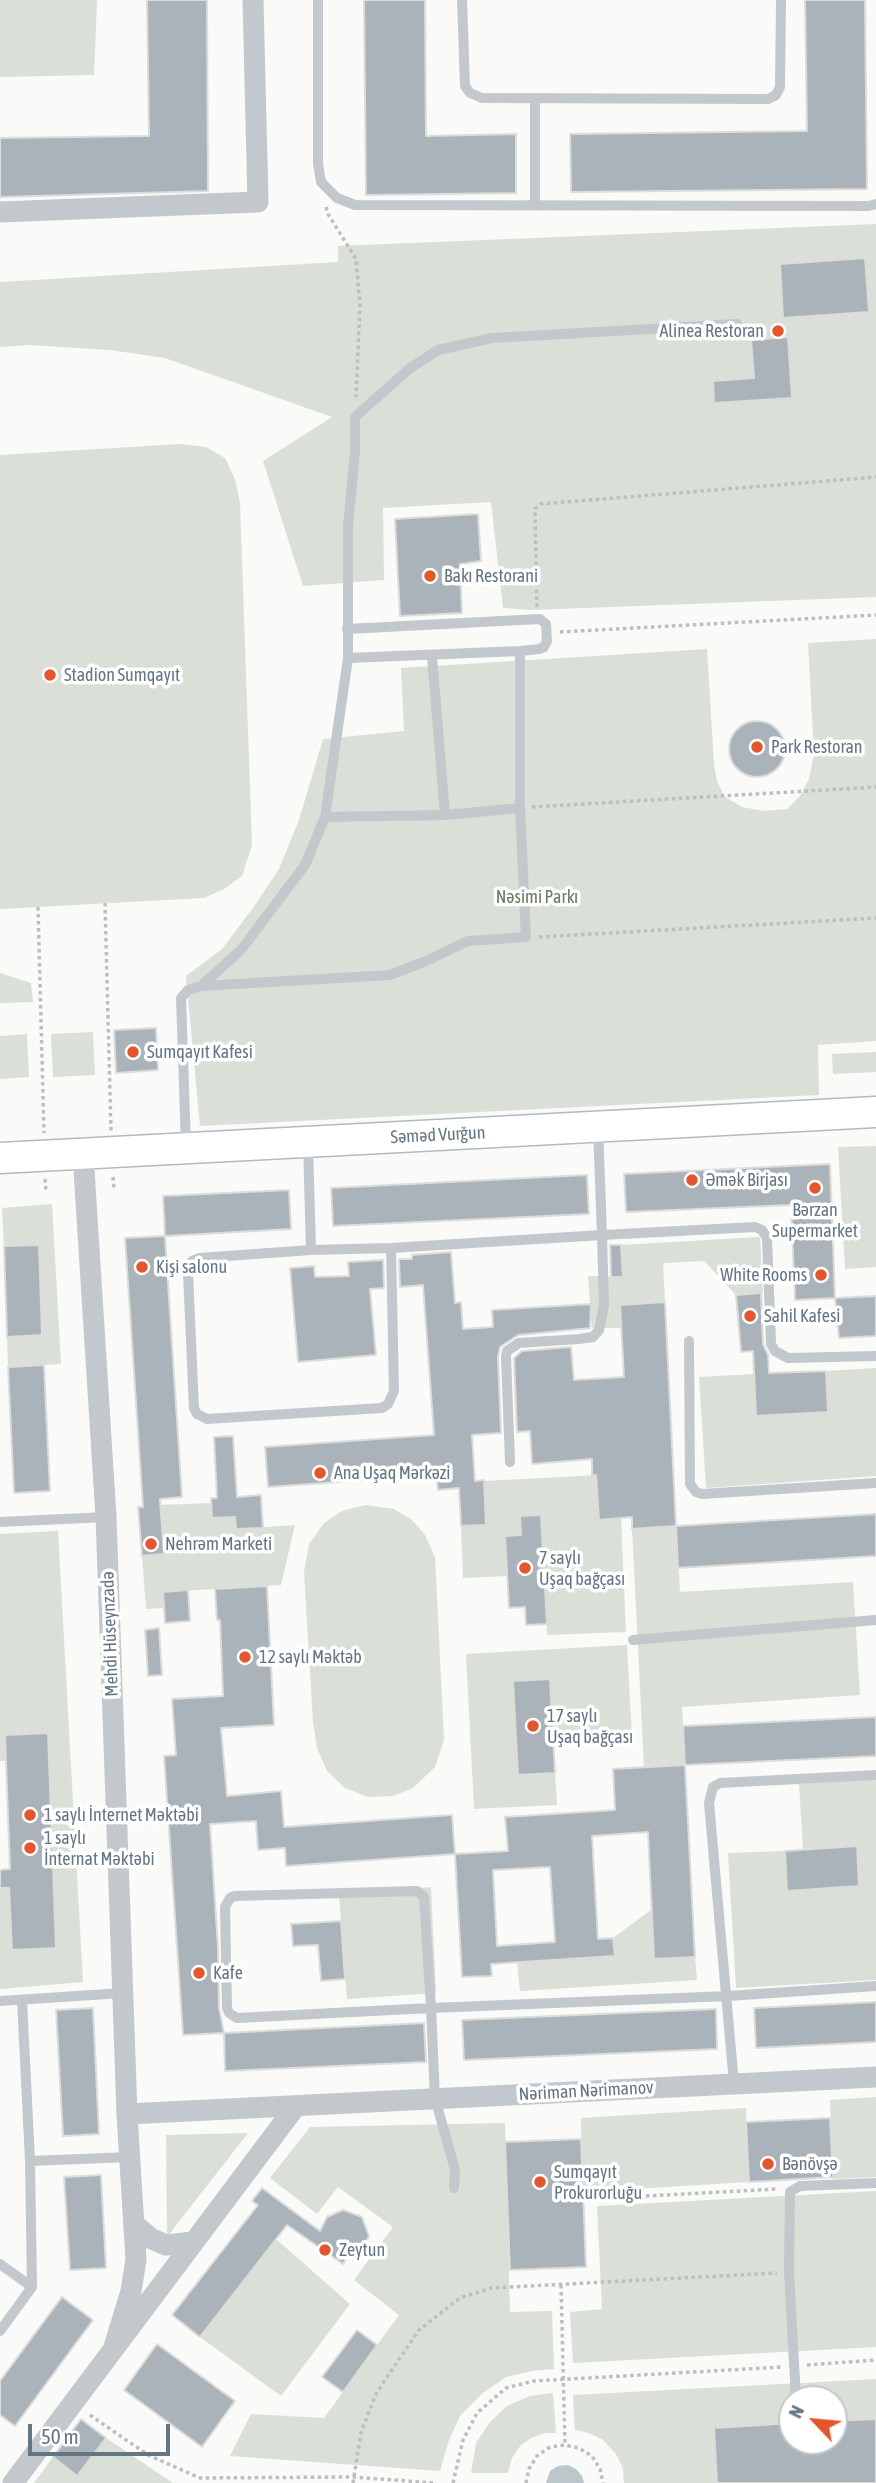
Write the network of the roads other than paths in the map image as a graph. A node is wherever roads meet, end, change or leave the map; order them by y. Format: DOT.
graph roads {
  1 [pos="253,0"];
  2 [pos="318,0"];
  3 [pos="462,0"];
  4 [pos="781,0"];
  5 [pos="534,98"];
  6 [pos="876,204"];
  7 [pos="535,205"];
  8 [pos="0,212"];
  9 [pos="737,324"];
  10 [pos="346,629"];
  11 [pos="520,651"];
  12 [pos="432,656"];
  13 [pos="348,658"];
  14 [pos="520,808"];
  15 [pos="445,815"];
  16 [pos="325,817"];
  17 [pos="201,986"];
  18 [pos="876,1112"];
  19 [pos="598,1127"];
  20 [pos="308,1142"];
  21 [pos="186,1148"];
  22 [pos="97,1153"];
  23 [pos="0,1158"];
  24 [pos="602,1235"];
  25 [pos="391,1248"];
  26 [pos="312,1250"];
  27 [pos="689,1341"];
  28 [pos="876,1356"];
  29 [pos="510,1462"];
  30 [pos="876,1483"];
  31 [pos="106,1517"];
  32 [pos="0,1522"];
  33 [pos="876,1620"];
  34 [pos="633,1640"];
  35 [pos="876,1775"];
  36 [pos="876,1986"];
  37 [pos="123,1993"];
  38 [pos="727,1996"];
  39 [pos="22,2000"];
  40 [pos="0,2001"];
  41 [pos="431,2008"];
  42 [pos="876,2077"];
  43 [pos="734,2084"];
  44 [pos="435,2098"];
  45 [pos="296,2106"];
  46 [pos="127,2114"];
  47 [pos="130,2157"];
  48 [pos="30,2161"];
  49 [pos="876,2183"];
  50 [pos="454,2188"];
  51 [pos="134,2224"];
  52 [pos="193,2242"];
  53 [pos="0,2264"];
  54 [pos="32,2287"];
  55 [pos="0,2330"];
  56 [pos="114,2347"];
  57 [pos="796,2385"];
  58 [pos="0,2477"];
  59 [pos="7,2483"];
  60 [pos="13,2483"];
  1 -- 8 [label="street"];
  2 -- 7 [label="lane"];
  3 -- 5 [label="lane"];
  4 -- 5 [label="lane"];
  5 -- 7 [label="lane"];
  6 -- 7 [label="lane"];
  9 -- 10 [label="lane"];
  10 -- 11 [label="lane"];
  10 -- 13 [label="lane"];
  11 -- 12 [label="lane"];
  11 -- 14 [label="lane"];
  12 -- 13 [label="lane"];
  12 -- 15 [label="lane"];
  13 -- 16 [label="lane"];
  14 -- 15 [label="lane"];
  14 -- 17 [label="lane"];
  15 -- 16 [label="lane"];
  16 -- 17 [label="lane"];
  17 -- 21 [label="lane"];
  18 -- 19 [label="main road, Səməd Vurğun"];
  19 -- 20 [label="main road, Səməd Vurğun"];
  19 -- 24 [label="lane"];
  20 -- 21 [label="main road, Səməd Vurğun"];
  20 -- 26 [label="lane"];
  21 -- 22 [label="main road, Səməd Vurğun"];
  22 -- 23 [label="main road, Səməd Vurğun"];
  22 -- 31 [label="street, Mehdi Hüseynzadə"];
  24 -- 25 [label="lane"];
  24 -- 28 [label="lane"];
  24 -- 29 [label="lane"];
  25 -- 26 [label="lane"];
  25 -- 26 [label="lane"];
  27 -- 30 [label="lane"];
  31 -- 32 [label="lane"];
  31 -- 37 [label="street, Mehdi Hüseynzadə"];
  33 -- 34 [label="lane"];
  35 -- 38 [label="lane"];
  36 -- 38 [label="lane"];
  37 -- 39 [label="lane"];
  37 -- 46 [label="street, Mehdi Hüseynzadə"];
  38 -- 41 [label="lane"];
  38 -- 43 [label="lane"];
  39 -- 40 [label="lane"];
  39 -- 48 [label="lane"];
  41 -- 41 [label="lane"];
  41 -- 44 [label="lane"];
  42 -- 43 [label="street, Nəriman Nərimanov"];
  43 -- 44 [label="street, Nəriman Nərimanov"];
  44 -- 45 [label="street, Nəriman Nərimanov"];
  44 -- 50 [label="lane"];
  45 -- 46 [label="street, Nəriman Nərimanov"];
  45 -- 52 [label="street"];
  46 -- 47 [label="street, Mehdi Hüseynzadə"];
  47 -- 48 [label="lane"];
  47 -- 51 [label="street, Mehdi Hüseynzadə"];
  48 -- 54 [label="lane"];
  49 -- 57 [label="lane"];
  51 -- 52 [label="street"];
  51 -- 56 [label="street, Mehdi Hüseynzadə"];
  52 -- 56 [label="street"];
  53 -- 54 [label="lane"];
  54 -- 55 [label="lane"];
  56 -- 60 [label="street"];
  58 -- 59 [label="lane"];
}
